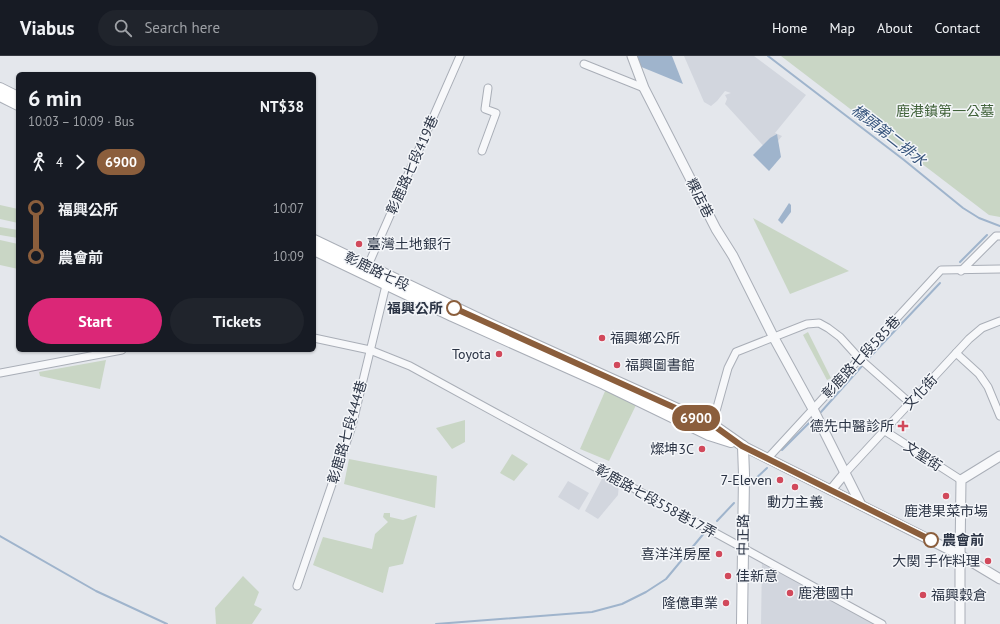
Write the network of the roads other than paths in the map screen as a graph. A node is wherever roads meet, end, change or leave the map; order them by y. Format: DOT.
graph roads {
  1 [pos="460,56"];
  2 [pos="632,56"];
  3 [pos="584,64"];
  4 [pos="0,88"];
  5 [pos="488,88"];
  6 [pos="644,88"];
  7 [pos="0,96"];
  8 [pos="16,96"];
  9 [pos="16,104"];
  10 [pos="482,151"];
  11 [pos="999,236"];
  12 [pos="316,241"];
  13 [pos="316,251"];
  14 [pos="1000,269"];
  15 [pos="366,270"];
  16 [pos="961,271"];
  17 [pos="387,281"];
  18 [pos="1000,321"];
  19 [pos="316,338"];
  20 [pos="774,338"];
  21 [pos="370,350"];
  22 [pos="111,352"];
  23 [pos="956,353"];
  24 [pos="859,358"];
  25 [pos="0,373"];
  26 [pos="910,403"];
  27 [pos="813,409"];
  28 [pos="1000,416"];
  29 [pos="711,430"];
  30 [pos="884,431"];
  31 [pos="742,446"];
  32 [pos="1000,456"];
  33 [pos="768,458"];
  34 [pos="845,473"];
  35 [pos="961,480"];
  36 [pos="831,490"];
  37 [pos="861,505"];
  38 [pos="743,548"];
  39 [pos="960,554"];
  40 [pos="1000,579"];
  41 [pos="297,586"];
  42 [pos="742,624"];
  43 [pos="882,624"];
  44 [pos="960,624"];
  1 -- 15 [label="street, 彰鹿路七段419巷"];
  2 -- 6 [label="street, 粿店巷"];
  3 -- 6 [label="street"];
  4 -- 8 [label="main road"];
  5 -- 10 [label="street"];
  6 -- 20 [label="street, 粿店巷"];
  7 -- 9 [label="main road"];
  11 -- 16 [label="street"];
  12 -- 15 [label="main road, 彰鹿路七段"];
  13 -- 15 [label="main road, 彰鹿路七段"];
  14 -- 16 [label="street, 彰鹿路七段585巷"];
  15 -- 17 [label="main road, 彰鹿路七段"];
  16 -- 24 [label="street, 彰鹿路七段585巷"];
  17 -- 21 [label="street, 彰鹿路七段444巷"];
  17 -- 29 [label="main road, 彰鹿路七段"];
  18 -- 23 [label="street, 文化街"];
  19 -- 21 [label="street, 彰鹿路七段558巷17弄"];
  20 -- 24 [label="street"];
  20 -- 27 [label="street, 粿店巷"];
  20 -- 29 [label="street"];
  21 -- 38 [label="street, 彰鹿路七段558巷17弄"];
  21 -- 41 [label="street, 彰鹿路七段444巷"];
  22 -- 25 [label="street"];
  23 -- 26 [label="street, 文化街"];
  23 -- 28 [label="street"];
  24 -- 26 [label="street"];
  24 -- 27 [label="street, 彰鹿路七段585巷"];
  26 -- 30 [label="street, 文化街"];
  27 -- 33 [label="street, 彰鹿路七段585巷"];
  27 -- 34 [label="street, 粿店巷"];
  29 -- 31 [label="main road, 彰鹿路七段"];
  30 -- 34 [label="street, 文化街"];
  30 -- 35 [label="street, 文聖街"];
  31 -- 33 [label="street, 彰鹿路七段"];
  31 -- 38 [label="main road, 中正路"];
  32 -- 35 [label="street"];
  33 -- 36 [label="street, 彰鹿路七段"];
  34 -- 36 [label="street, 文化街"];
  34 -- 37 [label="street, 粿店巷"];
  35 -- 39 [label="street"];
  36 -- 37 [label="street, 彰鹿路七段"];
  37 -- 39 [label="street, 彰鹿路七段"];
  38 -- 42 [label="main road, 中正路"];
  38 -- 43 [label="street, 彰鹿路七段558巷17弄"];
  39 -- 40 [label="street, 彰鹿路七段"];
  39 -- 44 [label="street"];
}
